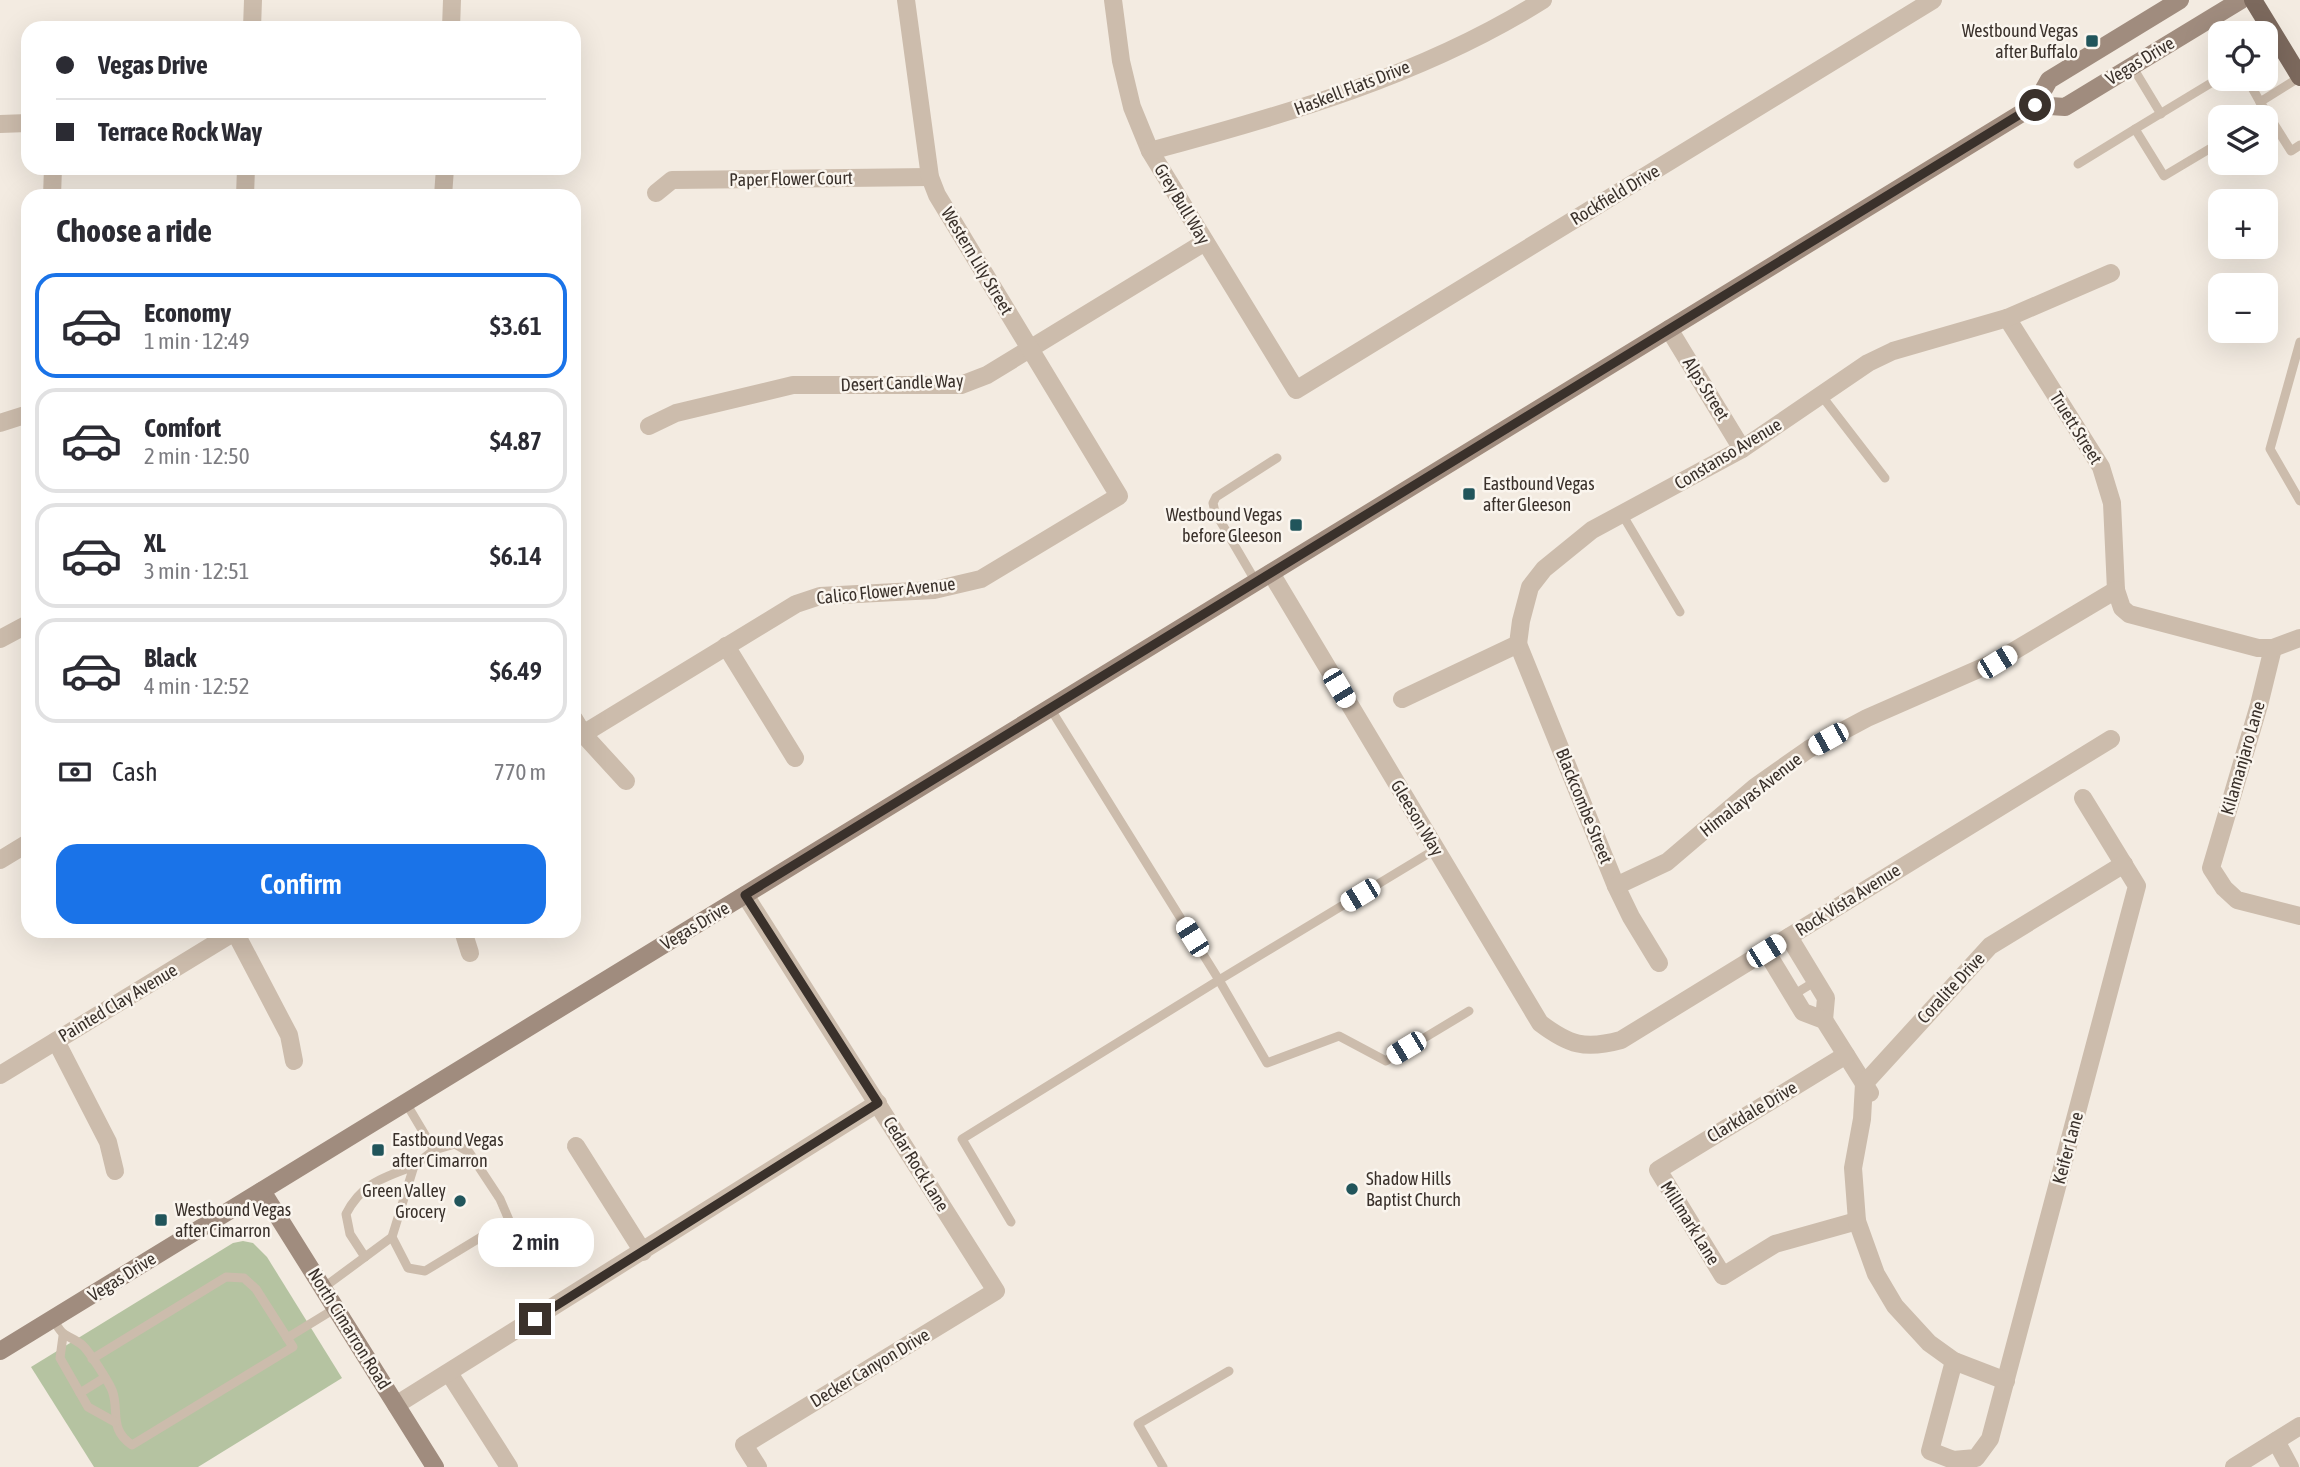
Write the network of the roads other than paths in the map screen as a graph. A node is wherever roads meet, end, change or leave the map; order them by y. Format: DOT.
graph roads {
  1 [pos="253,0"];
  2 [pos="452,0"];
  3 [pos="906,0"];
  4 [pos="1113,0"];
  5 [pos="1544,0"];
  6 [pos="1933,0"];
  7 [pos="2180,0"];
  8 [pos="2241,0"];
  9 [pos="2253,0"];
  10 [pos="252,21"];
  11 [pos="451,21"];
  12 [pos="2132,66"];
  13 [pos="2300,77"];
  14 [pos="2208,85"];
  15 [pos="2254,91"];
  16 [pos="2260,102"];
  17 [pos="2035,105"];
  18 [pos="2261,105"];
  19 [pos="2161,114"];
  20 [pos="21,123"];
  21 [pos="0,124"];
  22 [pos="2135,129"];
  23 [pos="2278,134"];
  24 [pos="2300,145"];
  25 [pos="2208,150"];
  26 [pos="1150,151"];
  27 [pos="2078,164"];
  28 [pos="930,177"];
  29 [pos="656,192"];
  30 [pos="1205,242"];
  31 [pos="2111,273"];
  32 [pos="2007,318"];
  33 [pos="1669,329"];
  34 [pos="2300,342"];
  35 [pos="1030,349"];
  36 [pos="2294,357"];
  37 [pos="2300,367"];
  38 [pos="1296,390"];
  39 [pos="1821,396"];
  40 [pos="21,416"];
  41 [pos="0,423"];
  42 [pos="649,426"];
  43 [pos="1742,449"];
  44 [pos="1277,458"];
  45 [pos="1885,478"];
  46 [pos="1119,496"];
  47 [pos="2300,501"];
  48 [pos="1622,514"];
  49 [pos="1264,577"];
  50 [pos="2116,590"];
  51 [pos="1680,612"];
  52 [pos="21,628"];
  53 [pos="2300,638"];
  54 [pos="0,639"];
  55 [pos="1518,644"];
  56 [pos="726,646"];
  57 [pos="2273,648"];
  58 [pos="1402,699"];
  59 [pos="1050,708"];
  60 [pos="581,724"];
  61 [pos="581,729"];
  62 [pos="2111,739"];
  63 [pos="795,758"];
  64 [pos="626,781"];
  65 [pos="2083,798"];
  66 [pos="21,847"];
  67 [pos="1436,849"];
  68 [pos="0,860"];
  69 [pos="2124,863"];
  70 [pos="1616,886"];
  71 [pos="745,895"];
  72 [pos="2300,916"];
  73 [pos="1789,937"];
  74 [pos="225,938"];
  75 [pos="240,938"];
  76 [pos="465,938"];
  77 [pos="1766,951"];
  78 [pos="470,953"];
  79 [pos="1659,963"];
  80 [pos="1219,980"];
  81 [pos="1816,981"];
  82 [pos="1793,995"];
  83 [pos="1469,1011"];
  84 [pos="1824,1020"];
  85 [pos="56,1041"];
  86 [pos="1579,1045"];
  87 [pos="1846,1055"];
  88 [pos="294,1061"];
  89 [pos="0,1075"];
  90 [pos="1867,1089"];
  91 [pos="406,1103"];
  92 [pos="878,1103"];
  93 [pos="576,1146"];
  94 [pos="434,1150"];
  95 [pos="414,1166"];
  96 [pos="1658,1170"];
  97 [pos="115,1171"];
  98 [pos="262,1191"];
  99 [pos="1857,1221"];
  100 [pos="1012,1223"];
  101 [pos="392,1237"];
  102 [pos="643,1252"];
  103 [pos="365,1257"];
  104 [pos="323,1288"];
  105 [pos="996,1291"];
  106 [pos="336,1308"];
  107 [pos="53,1319"];
  108 [pos="63,1336"];
  109 [pos="287,1338"];
  110 [pos="0,1351"];
  111 [pos="92,1359"];
  112 [pos="1954,1361"];
  113 [pos="1229,1371"];
  114 [pos="449,1373"];
  115 [pos="104,1378"];
  116 [pos="2006,1381"];
  117 [pos="80,1393"];
  118 [pos="396,1405"];
  119 [pos="115,1422"];
  120 [pos="2300,1426"];
  121 [pos="2276,1441"];
  122 [pos="435,1467"];
  123 [pos="509,1467"];
  124 [pos="758,1467"];
  125 [pos="1163,1467"];
  126 [pos="2234,1467"];
  127 [pos="2290,1467"];
  1 -- 10 [label="street"];
  2 -- 11 [label="street"];
  3 -- 28 [label="street, Western Lily Street"];
  4 -- 26 [label="street, Grey Bull Way"];
  5 -- 26 [label="street, Haskell Flats Drive"];
  6 -- 38 [label="street, Rockfield Drive"];
  7 -- 17 [label="main road, Vegas Drive"];
  8 -- 12 [label="main road, Vegas Drive"];
  9 -- 13 [label="main road"];
  12 -- 17 [label="main road, Vegas Drive"];
  12 -- 19 [label="lane"];
  13 -- 16 [label="lane"];
  14 -- 19 [label="lane"];
  15 -- 16 [label="lane"];
  16 -- 18 [label="lane"];
  17 -- 33 [label="main road, Vegas Drive"];
  19 -- 22 [label="lane"];
  20 -- 21 [label="street"];
  22 -- 25 [label="lane"];
  22 -- 27 [label="lane"];
  23 -- 24 [label="lane"];
  26 -- 30 [label="street, Grey Bull Way"];
  28 -- 29 [label="street, Paper Flower Court"];
  28 -- 35 [label="street, Western Lily Street"];
  30 -- 35 [label="street, Desert Candle Way"];
  30 -- 38 [label="street, Grey Bull Way"];
  31 -- 32 [label="street, Constanso Avenue"];
  32 -- 39 [label="street, Constanso Avenue"];
  32 -- 50 [label="street, Truett Street"];
  33 -- 43 [label="street, Alps Street"];
  33 -- 49 [label="main road, Vegas Drive"];
  34 -- 36 [label="lane"];
  35 -- 42 [label="street, Desert Candle Way"];
  35 -- 46 [label="street, Western Lily Street"];
  36 -- 37 [label="lane"];
  36 -- 47 [label="lane"];
  39 -- 43 [label="street, Constanso Avenue"];
  39 -- 45 [label="lane"];
  40 -- 41 [label="street"];
  43 -- 48 [label="street, Constanso Avenue"];
  44 -- 49 [label="lane"];
  46 -- 56 [label="street, Calico Flower Avenue"];
  48 -- 51 [label="lane"];
  48 -- 55 [label="street, Constanso Avenue"];
  49 -- 59 [label="main road, Vegas Drive"];
  49 -- 67 [label="street, Gleeson Way"];
  50 -- 57 [label="street"];
  50 -- 70 [label="street, Himalayas Avenue"];
  52 -- 54 [label="street"];
  53 -- 57 [label="street"];
  55 -- 58 [label="street"];
  55 -- 70 [label="street, Blackcombe Street"];
  56 -- 60 [label="street, Calico Flower Avenue"];
  56 -- 63 [label="street"];
  57 -- 72 [label="street, Kilamanjaro Lane"];
  59 -- 71 [label="main road, Vegas Drive"];
  59 -- 80 [label="lane"];
  61 -- 64 [label="street"];
  62 -- 73 [label="street, Rock Vista Avenue"];
  65 -- 69 [label="street, Keifer Lane"];
  66 -- 68 [label="street"];
  67 -- 80 [label="lane"];
  67 -- 86 [label="street, Gleeson Way"];
  69 -- 90 [label="street, Coralite Drive"];
  69 -- 116 [label="street, Keifer Lane"];
  70 -- 79 [label="street, Blackcombe Street"];
  71 -- 91 [label="main road, Vegas Drive"];
  71 -- 92 [label="street, Cedar Rock Lane"];
  73 -- 77 [label="street, Rock Vista Avenue"];
  73 -- 81 [label="street"];
  74 -- 85 [label="street, Painted Clay Avenue"];
  75 -- 88 [label="street"];
  76 -- 78 [label="street"];
  77 -- 82 [label="street"];
  77 -- 86 [label="street, Rock Vista Avenue"];
  80 -- 83 [label="lane"];
  80 -- 100 [label="lane"];
  81 -- 82 [label="lane"];
  81 -- 84 [label="street"];
  82 -- 84 [label="street"];
  84 -- 87 [label="street"];
  85 -- 89 [label="street, Painted Clay Avenue"];
  85 -- 97 [label="street"];
  87 -- 90 [label="street"];
  87 -- 96 [label="street, Clarkdale Drive"];
  90 -- 99 [label="street"];
  91 -- 94 [label="lane"];
  91 -- 98 [label="main road, Vegas Drive"];
  92 -- 102 [label="street"];
  92 -- 105 [label="street, Cedar Rock Lane"];
  93 -- 102 [label="street"];
  94 -- 95 [label="lane"];
  94 -- 101 [label="lane"];
  95 -- 101 [label="lane"];
  95 -- 103 [label="lane"];
  96 -- 99 [label="street, Millmark Lane"];
  98 -- 104 [label="main road, North Cimarron Road"];
  98 -- 107 [label="main road, Vegas Drive"];
  99 -- 112 [label="street"];
  101 -- 103 [label="lane"];
  102 -- 114 [label="street"];
  103 -- 104 [label="lane"];
  104 -- 106 [label="main road, North Cimarron Road"];
  105 -- 124 [label="street, Decker Canyon Drive"];
  106 -- 109 [label="lane"];
  106 -- 118 [label="main road, North Cimarron Road"];
  107 -- 108 [label="lane"];
  107 -- 110 [label="main road, Vegas Drive"];
  108 -- 111 [label="lane"];
  108 -- 117 [label="lane"];
  109 -- 111 [label="lane"];
  109 -- 119 [label="lane"];
  111 -- 115 [label="lane"];
  112 -- 116 [label="street"];
  112 -- 116 [label="street, Keifer Lane"];
  113 -- 125 [label="lane"];
  114 -- 118 [label="street"];
  114 -- 123 [label="street"];
  115 -- 117 [label="lane"];
  115 -- 119 [label="lane"];
  117 -- 119 [label="lane"];
  118 -- 122 [label="main road, North Cimarron Road"];
  120 -- 121 [label="street"];
  121 -- 126 [label="street"];
  121 -- 127 [label="street"];
}
